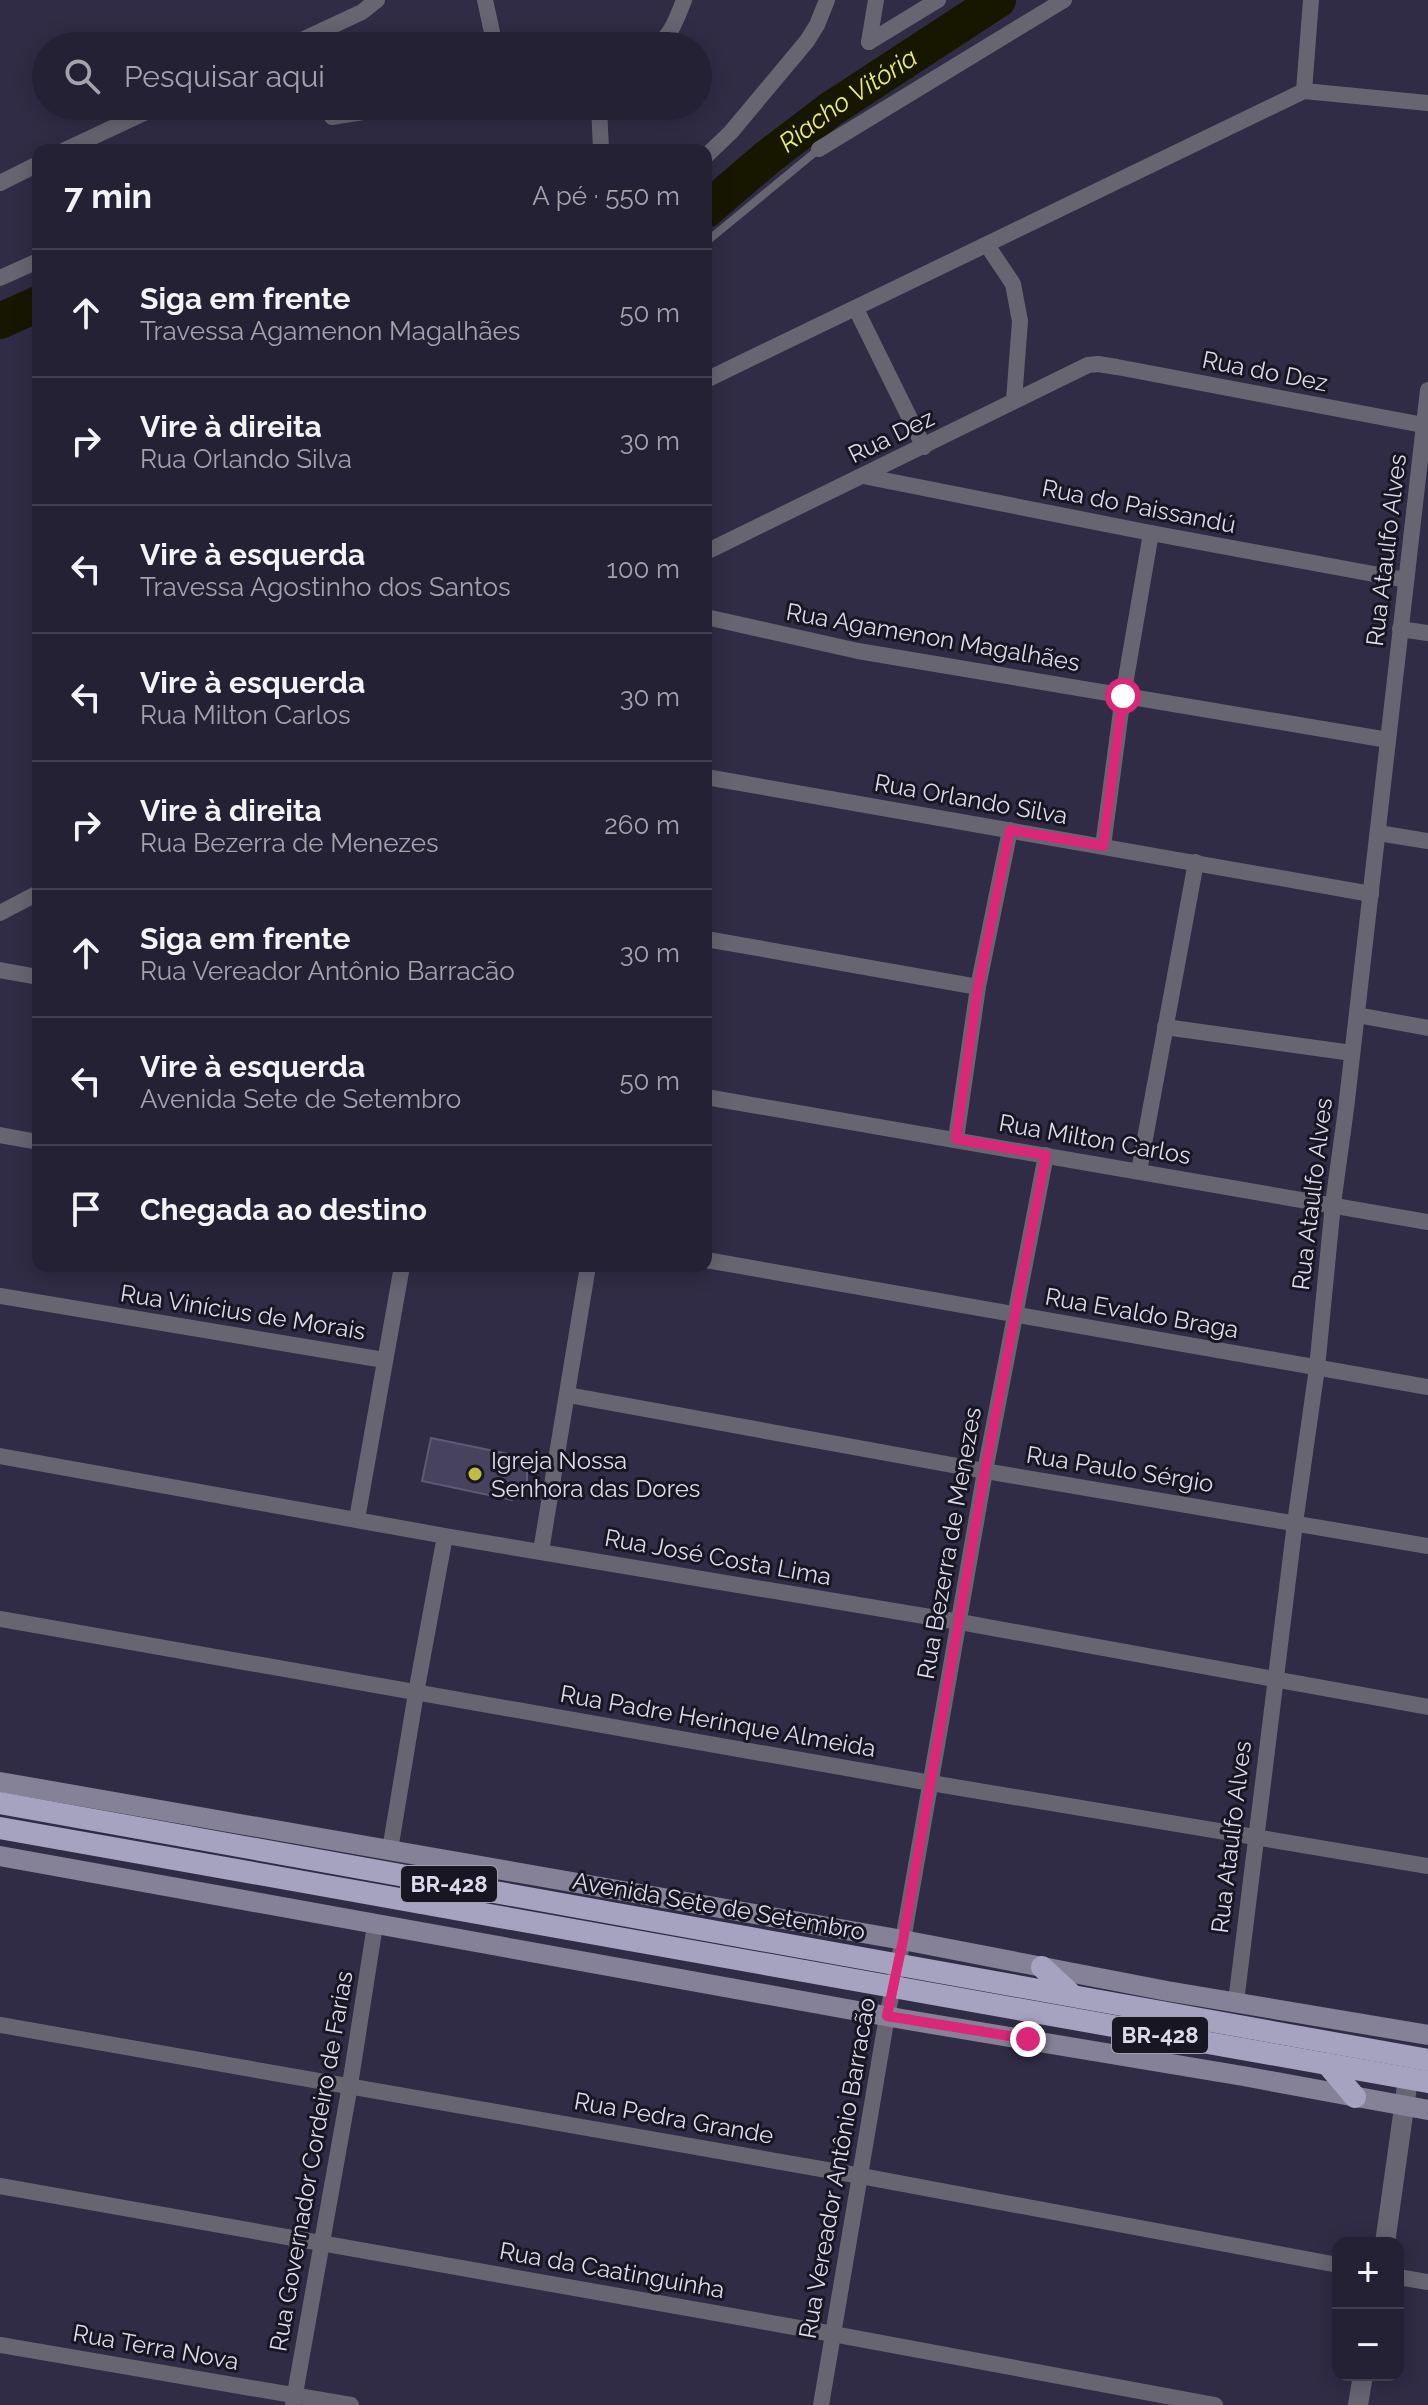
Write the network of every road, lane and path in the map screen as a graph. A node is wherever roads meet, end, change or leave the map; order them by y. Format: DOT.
graph roads {
  1 [pos="377,0"];
  2 [pos="485,0"];
  3 [pos="684,0"];
  4 [pos="827,0"];
  5 [pos="876,0"];
  6 [pos="938,0"];
  7 [pos="1064,0"];
  8 [pos="1311,0"];
  9 [pos="319,32"];
  10 [pos="492,32"];
  11 [pos="670,32"];
  12 [pos="1304,91"];
  13 [pos="1428,103"];
  14 [pos="131,120"];
  15 [pos="600,120"];
  16 [pos="83,144"];
  17 [pos="601,144"];
  18 [pos="819,149"];
  19 [pos="712,150"];
  20 [pos="32,167"];
  21 [pos="0,183"];
  22 [pos="712,237"];
  23 [pos="987,245"];
  24 [pos="32,264"];
  25 [pos="0,278"];
  26 [pos="856,309"];
  27 [pos="1098,364"];
  28 [pos="712,377"];
  29 [pos="1428,390"];
  30 [pos="1014,400"];
  31 [pos="1426,426"];
  32 [pos="924,447"];
  33 [pos="863,476"];
  34 [pos="1151,533"];
  35 [pos="712,549"];
  36 [pos="1406,580"];
  37 [pos="712,618"];
  38 [pos="1400,629"];
  39 [pos="1428,633"];
  40 [pos="1123,696"];
  41 [pos="1388,740"];
  42 [pos="712,778"];
  43 [pos="1010,830"];
  44 [pos="1378,833"];
  45 [pos="1428,841"];
  46 [pos="1103,846"];
  47 [pos="1196,862"];
  48 [pos="1371,894"];
  49 [pos="32,896"];
  50 [pos="0,913"];
  51 [pos="712,940"];
  52 [pos="0,970"];
  53 [pos="32,976"];
  54 [pos="978,987"];
  55 [pos="1357,1015"];
  56 [pos="1165,1027"];
  57 [pos="1428,1028"];
  58 [pos="1352,1053"];
  59 [pos="712,1098"];
  60 [pos="0,1135"];
  61 [pos="956,1139"];
  62 [pos="32,1141"];
  63 [pos="1046,1155"];
  64 [pos="1139,1171"];
  65 [pos="1333,1204"];
  66 [pos="1428,1222"];
  67 [pos="712,1261"];
  68 [pos="401,1272"];
  69 [pos="587,1272"];
  70 [pos="0,1296"];
  71 [pos="1015,1315"];
  72 [pos="384,1360"];
  73 [pos="1317,1368"];
  74 [pos="1428,1387"];
  75 [pos="568,1395"];
  76 [pos="0,1456"];
  77 [pos="985,1471"];
  78 [pos="357,1519"];
  79 [pos="1295,1523"];
  80 [pos="445,1536"];
  81 [pos="1428,1546"];
  82 [pos="541,1551"];
  83 [pos="0,1619"];
  84 [pos="960,1622"];
  85 [pos="1276,1680"];
  86 [pos="416,1693"];
  87 [pos="1428,1707"];
  88 [pos="0,1782"];
  89 [pos="931,1783"];
  90 [pos="0,1803"];
  91 [pos="0,1828"];
  92 [pos="1255,1837"];
  93 [pos="390,1850"];
  94 [pos="0,1856"];
  95 [pos="1428,1866"];
  96 [pos="375,1925"];
  97 [pos="903,1940"];
  98 [pos="898,1965"];
  99 [pos="1042,1967"];
  100 [pos="893,1989"];
  101 [pos="1073,1996"];
  102 [pos="1236,2002"];
  103 [pos="887,2016"];
  104 [pos="0,2025"];
  105 [pos="1428,2035"];
  106 [pos="1428,2060"];
  107 [pos="1327,2064"];
  108 [pos="1418,2081"];
  109 [pos="350,2085"];
  110 [pos="1355,2097"];
  111 [pos="1406,2106"];
  112 [pos="1428,2110"];
  113 [pos="861,2176"];
  114 [pos="0,2186"];
  115 [pos="1386,2237"];
  116 [pos="321,2242"];
  117 [pos="1332,2264"];
  118 [pos="1404,2278"];
  119 [pos="1428,2282"];
  120 [pos="833,2334"];
  121 [pos="0,2345"];
  122 [pos="1362,2381"];
  123 [pos="294,2400"];
  124 [pos="351,2405"];
  125 [pos="821,2405"];
  126 [pos="1215,2405"];
  127 [pos="1358,2405"];
  1 -- 9 [label="street"];
  2 -- 10 [label="street"];
  3 -- 11 [label="street"];
  4 -- 19 [label="street"];
  5 -- 6 [label="street"];
  7 -- 18 [label="street"];
  8 -- 12 [label="street"];
  12 -- 13 [label="street"];
  12 -- 23 [label="street"];
  14 -- 16 [label="street"];
  15 -- 17 [label="street"];
  18 -- 22 [label="lane"];
  20 -- 21 [label="street"];
  23 -- 26 [label="street"];
  23 -- 30 [label="street"];
  24 -- 25 [label="street"];
  26 -- 28 [label="street"];
  26 -- 32 [label="street"];
  27 -- 30 [label="street, Rua Dez"];
  27 -- 31 [label="street, Rua do Dez"];
  29 -- 31 [label="street, Rua Ataulfo Alves"];
  30 -- 32 [label="street, Rua Dez"];
  31 -- 36 [label="street, Rua Ataulfo Alves"];
  32 -- 33 [label="street, Rua Dez"];
  33 -- 34 [label="street, Rua do Paissandú"];
  33 -- 35 [label="street, Rua Dez"];
  34 -- 36 [label="street, Rua do Paissandú"];
  34 -- 40 [label="street"];
  36 -- 38 [label="street, Rua Ataulfo Alves"];
  37 -- 40 [label="street, Rua Agamenon Magalhães"];
  38 -- 39 [label="street"];
  38 -- 41 [label="street, Rua Ataulfo Alves"];
  40 -- 41 [label="street, Rua Agamenon Magalhães"];
  40 -- 46 [label="street"];
  41 -- 44 [label="street, Rua Ataulfo Alves"];
  42 -- 43 [label="street, Rua Orlando Silva"];
  43 -- 46 [label="street, Rua Orlando Silva"];
  43 -- 54 [label="street"];
  44 -- 45 [label="street"];
  44 -- 48 [label="street, Rua Ataulfo Alves"];
  46 -- 47 [label="street, Rua Orlando Silva"];
  47 -- 48 [label="street, Rua Orlando Silva"];
  47 -- 56 [label="street"];
  48 -- 55 [label="street, Rua Ataulfo Alves"];
  49 -- 50 [label="street"];
  51 -- 54 [label="street"];
  52 -- 53 [label="street"];
  54 -- 61 [label="street"];
  55 -- 57 [label="street"];
  55 -- 58 [label="street, Rua Ataulfo Alves"];
  56 -- 58 [label="street"];
  56 -- 64 [label="street"];
  58 -- 65 [label="street, Rua Ataulfo Alves"];
  59 -- 61 [label="street, Rua Milton Carlos"];
  60 -- 62 [label="street"];
  61 -- 63 [label="street, Rua Milton Carlos"];
  63 -- 64 [label="street, Rua Milton Carlos"];
  63 -- 71 [label="street, Rua Bezerra de Menezes"];
  64 -- 65 [label="street, Rua Milton Carlos"];
  65 -- 66 [label="street, Rua Milton Carlos"];
  65 -- 73 [label="street, Rua Ataulfo Alves"];
  67 -- 71 [label="street, Rua Evaldo Braga"];
  68 -- 72 [label="street"];
  69 -- 75 [label="street"];
  70 -- 72 [label="street, Rua Vinícius de Morais"];
  71 -- 73 [label="street, Rua Evaldo Braga"];
  71 -- 77 [label="street, Rua Bezerra de Menezes"];
  72 -- 78 [label="street"];
  73 -- 74 [label="street, Rua Evaldo Braga"];
  73 -- 79 [label="street, Rua Ataulfo Alves"];
  75 -- 77 [label="street, Rua Paulo Sérgio"];
  75 -- 82 [label="street"];
  76 -- 78 [label="street, Rua José Costa Lima"];
  77 -- 79 [label="street, Rua Paulo Sérgio"];
  77 -- 84 [label="street, Rua Bezerra de Menezes"];
  78 -- 80 [label="street, Rua José Costa Lima"];
  79 -- 81 [label="street, Rua Paulo Sérgio"];
  79 -- 85 [label="street, Rua Ataulfo Alves"];
  80 -- 82 [label="street, Rua José Costa Lima"];
  80 -- 86 [label="street"];
  82 -- 84 [label="street, Rua José Costa Lima"];
  83 -- 86 [label="street, Rua Padre Herinque Almeida"];
  84 -- 85 [label="street, Rua José Costa Lima"];
  84 -- 89 [label="street, Rua Bezerra de Menezes"];
  85 -- 87 [label="street, Rua José Costa Lima"];
  85 -- 92 [label="street, Rua Ataulfo Alves"];
  86 -- 89 [label="street, Rua Padre Herinque Almeida"];
  86 -- 93 [label="street"];
  88 -- 93 [label="main road, Avenida Sete de Setembro"];
  89 -- 92 [label="street, Rua Padre Herinque Almeida"];
  89 -- 97 [label="street, Rua Bezerra de Menezes"];
  90 -- 98 [label="highway, Avenida Sete de Setembro / BR-428"];
  91 -- 100 [label="highway, Avenida Sete de Setembro / BR-428"];
  92 -- 95 [label="street, Rua Padre Herinque Almeida"];
  92 -- 102 [label="street, Rua Ataulfo Alves"];
  93 -- 97 [label="main road, Avenida Sete de Setembro"];
  94 -- 96 [label="main road"];
  96 -- 103 [label="main road"];
  96 -- 109 [label="street, Rua Governador Cordeiro de Farias"];
  97 -- 98 [label="street, Rua Vereador Antônio Barracão"];
  97 -- 99 [label="main road, Avenida Sete de Setembro"];
  98 -- 100 [label="street, Rua Vereador Antônio Barracão"];
  98 -- 101 [label="highway, Avenida Sete de Setembro / BR-428"];
  99 -- 101 [label="highway"];
  99 -- 102 [label="main road, Avenida Sete de Setembro"];
  100 -- 103 [label="street, Rua Vereador Antônio Barracão"];
  100 -- 107 [label="highway, Avenida Sete de Setembro / BR-428"];
  101 -- 106 [label="highway, Avenida Sete de Setembro / BR-428"];
  102 -- 105 [label="main road, Avenida Sete de Setembro"];
  103 -- 110 [label="main road"];
  103 -- 113 [label="street, Rua Vereador Antônio Barracão"];
  104 -- 109 [label="street, Rua Pedra Grande"];
  107 -- 108 [label="highway, Avenida Sete de Setembro / BR-428"];
  107 -- 110 [label="highway"];
  108 -- 111 [label="street"];
  109 -- 113 [label="street, Rua Pedra Grande"];
  109 -- 116 [label="street, Rua Governador Cordeiro de Farias"];
  110 -- 111 [label="main road"];
  111 -- 112 [label="main road"];
  111 -- 115 [label="street"];
  113 -- 117 [label="street, Rua Pedra Grande"];
  113 -- 120 [label="street, Rua Vereador Antônio Barracão"];
  114 -- 116 [label="street, Rua da Caatinguinha"];
  116 -- 120 [label="street, Rua da Caatinguinha"];
  116 -- 123 [label="street, Rua Governador Cordeiro de Farias"];
  118 -- 119 [label="street"];
  120 -- 125 [label="street, Rua Vereador Antônio Barracão"];
  120 -- 126 [label="street, Rua da Caatinguinha"];
  121 -- 123 [label="street, Rua Terra Nova"];
  122 -- 127 [label="street"];
  123 -- 124 [label="street, Rua Terra Nova"];
}
